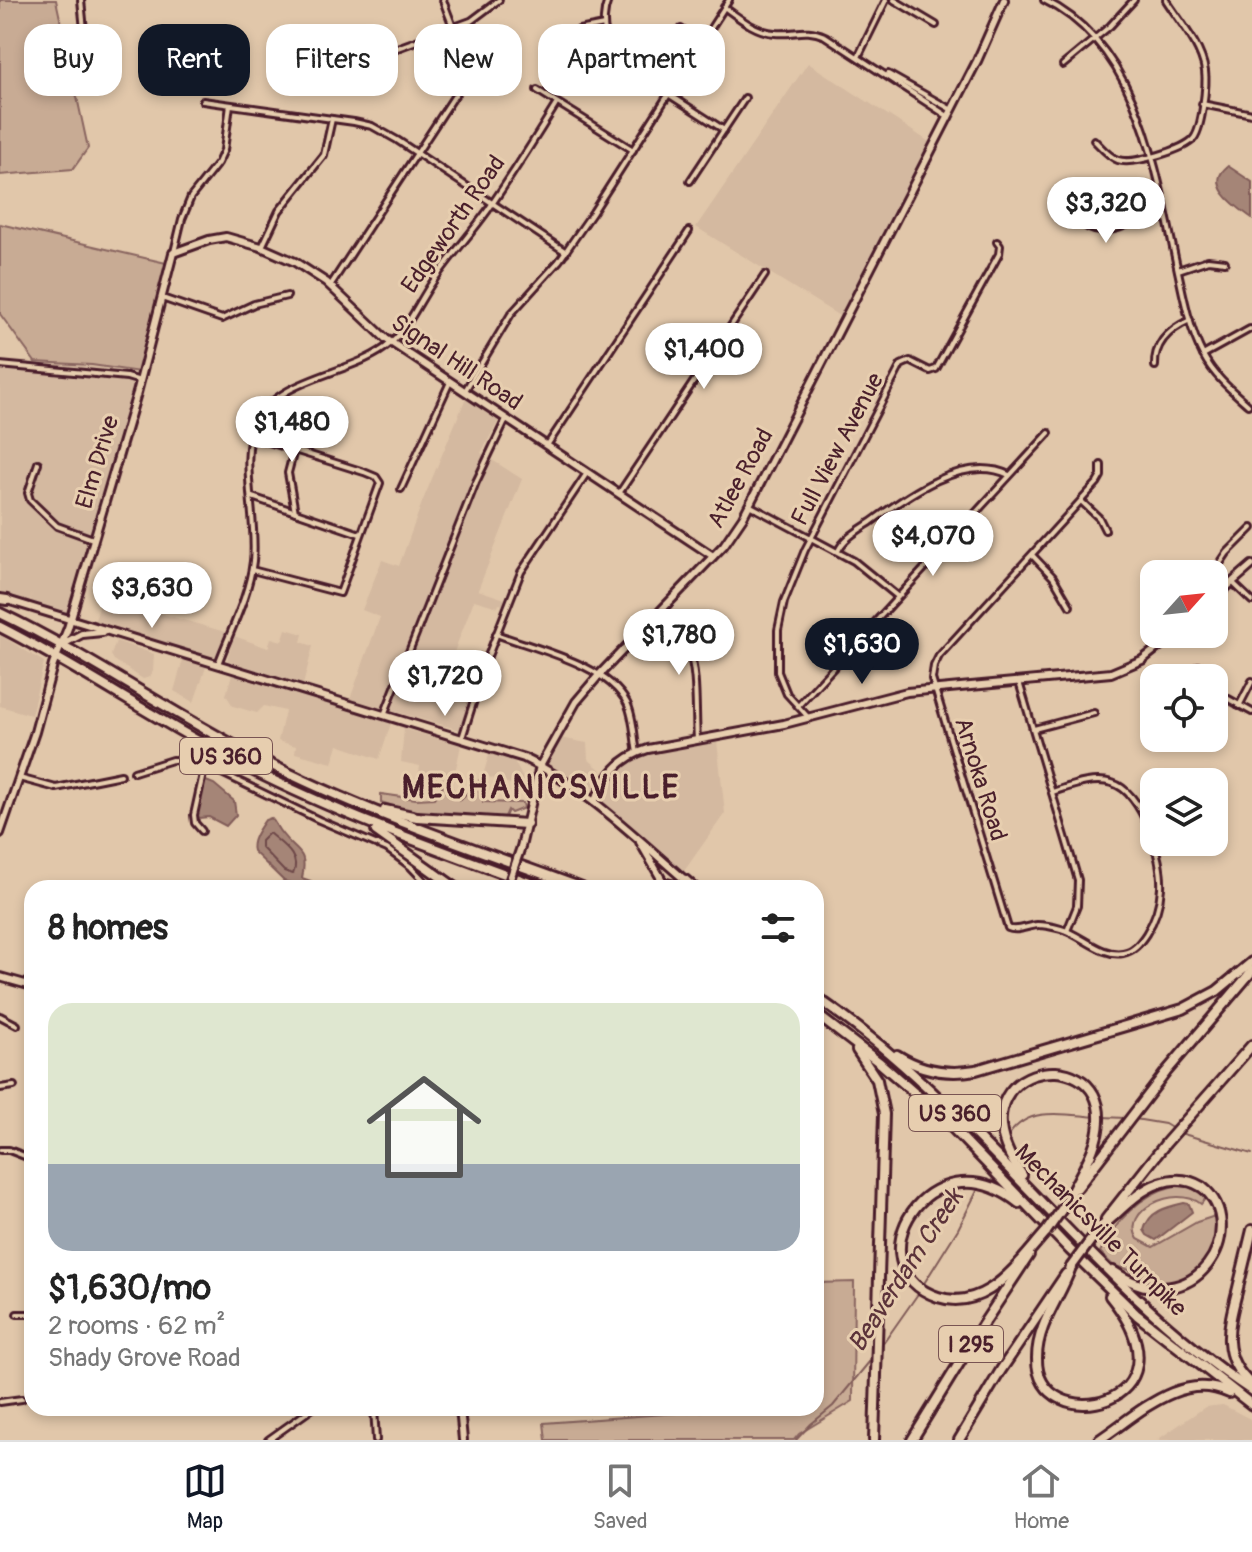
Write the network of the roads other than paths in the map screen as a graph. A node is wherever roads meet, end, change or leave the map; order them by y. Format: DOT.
graph roads {
  1 [pos="81,0"];
  2 [pos="443,0"];
  3 [pos="499,0"];
  4 [pos="608,0"];
  5 [pos="729,0"];
  6 [pos="886,0"];
  7 [pos="894,0"];
  8 [pos="1004,0"];
  9 [pos="1044,0"];
  10 [pos="1060,0"];
  11 [pos="1134,0"];
  12 [pos="1166,0"];
  13 [pos="1057,6"];
  14 [pos="724,7"];
  15 [pos="83,24"];
  16 [pos="452,24"];
  17 [pos="461,24"];
  18 [pos="604,24"];
  19 [pos="713,24"];
  20 [pos="936,25"];
  21 [pos="1095,38"];
  22 [pos="858,57"];
  23 [pos="1063,65"];
  24 [pos="537,90"];
  25 [pos="455,96"];
  26 [pos="668,96"];
  27 [pos="674,96"];
  28 [pos="745,98"];
  29 [pos="203,101"];
  30 [pos="557,103"];
  31 [pos="1202,104"];
  32 [pos="230,105"];
  33 [pos="951,114"];
  34 [pos="1252,114"];
  35 [pos="332,119"];
  36 [pos="724,130"];
  37 [pos="1094,140"];
  38 [pos="633,150"];
  39 [pos="418,154"];
  40 [pos="1150,157"];
  41 [pos="690,181"];
  42 [pos="492,203"];
  43 [pos="1067,204"];
  44 [pos="1164,211"];
  45 [pos="689,231"];
  46 [pos="997,242"];
  47 [pos="261,247"];
  48 [pos="566,252"];
  49 [pos="173,253"];
  50 [pos="1225,262"];
  51 [pos="1178,270"];
  52 [pos="765,275"];
  53 [pos="330,286"];
  54 [pos="287,296"];
  55 [pos="162,298"];
  56 [pos="1190,320"];
  57 [pos="1250,329"];
  58 [pos="392,342"];
  59 [pos="1203,355"];
  60 [pos="0,365"];
  61 [pos="1155,366"];
  62 [pos="451,380"];
  63 [pos="140,381"];
  64 [pos="466,389"];
  65 [pos="1248,405"];
  66 [pos="507,417"];
  67 [pos="1049,433"];
  68 [pos="250,436"];
  69 [pos="548,444"];
  70 [pos="294,450"];
  71 [pos="38,463"];
  72 [pos="1101,465"];
  73 [pos="588,471"];
  74 [pos="1009,475"];
  75 [pos="401,489"];
  76 [pos="620,492"];
  77 [pos="252,497"];
  78 [pos="1081,501"];
  79 [pos="749,505"];
  80 [pos="295,512"];
  81 [pos="1252,528"];
  82 [pos="1105,530"];
  83 [pos="360,534"];
  84 [pos="811,537"];
  85 [pos="93,539"];
  86 [pos="838,551"];
  87 [pos="1032,555"];
  88 [pos="713,556"];
  89 [pos="1222,560"];
  90 [pos="1252,565"];
  91 [pos="252,570"];
  92 [pos="1232,582"];
  93 [pos="1228,586"];
  94 [pos="897,596"];
  95 [pos="3,600"];
  96 [pos="1252,601"];
  97 [pos="1070,606"];
  98 [pos="0,613"];
  99 [pos="657,614"];
  100 [pos="70,620"];
  101 [pos="0,627"];
  102 [pos="106,631"];
  103 [pos="496,634"];
  104 [pos="61,645"];
  105 [pos="1157,648"];
  106 [pos="55,657"];
  107 [pos="218,665"];
  108 [pos="599,675"];
  109 [pos="1252,681"];
  110 [pos="1019,682"];
  111 [pos="934,688"];
  112 [pos="1228,699"];
  113 [pos="798,706"];
  114 [pos="1239,706"];
  115 [pos="1252,712"];
  116 [pos="1094,713"];
  117 [pos="384,715"];
  118 [pos="808,717"];
  119 [pos="1034,729"];
  120 [pos="461,739"];
  121 [pos="697,740"];
  122 [pos="637,753"];
  123 [pos="205,765"];
  124 [pos="540,766"];
  125 [pos="134,772"];
  126 [pos="121,775"];
  127 [pos="19,778"];
  128 [pos="329,791"];
  129 [pos="1052,792"];
  130 [pos="311,798"];
  131 [pos="594,802"];
  132 [pos="1140,810"];
  133 [pos="527,824"];
  134 [pos="202,831"];
  135 [pos="0,833"];
  136 [pos="640,842"];
  137 [pos="1156,856"];
  138 [pos="674,871"];
  139 [pos="657,875"];
  140 [pos="423,880"];
  141 [pos="445,880"];
  142 [pos="510,880"];
  143 [pos="521,880"];
  144 [pos="560,880"];
  145 [pos="663,880"];
  146 [pos="685,880"];
  147 [pos="1067,931"];
  148 [pos="1252,962"];
  149 [pos="1252,971"];
  150 [pos="0,977"];
  151 [pos="24,984"];
  152 [pos="824,1003"];
  153 [pos="836,1012"];
  154 [pos="0,1016"];
  155 [pos="824,1021"];
  156 [pos="824,1023"];
  157 [pos="17,1025"];
  158 [pos="1252,1045"];
  159 [pos="14,1086"];
  160 [pos="0,1088"];
  161 [pos="0,1150"];
  162 [pos="24,1156"];
  163 [pos="1068,1201"];
  164 [pos="1063,1225"];
  165 [pos="1098,1230"];
  166 [pos="1252,1230"];
  167 [pos="1051,1234"];
  168 [pos="1077,1240"];
  169 [pos="1032,1249"];
  170 [pos="1070,1250"];
  171 [pos="1068,1273"];
  172 [pos="17,1314"];
  173 [pos="24,1314"];
  174 [pos="1252,1388"];
  175 [pos="22,1399"];
  176 [pos="0,1402"];
  177 [pos="1252,1406"];
  178 [pos="302,1416"];
  179 [pos="374,1416"];
  180 [pos="461,1416"];
  181 [pos="268,1440"];
  182 [pos="376,1440"];
  183 [pos="463,1440"];
  184 [pos="874,1440"];
  185 [pos="912,1440"];
  186 [pos="959,1440"];
  187 [pos="1099,1440"];
  1 -- 15 [label="street"];
  2 -- 16 [label="street"];
  3 -- 17 [label="street"];
  4 -- 18 [label="street"];
  5 -- 14 [label="street"];
  6 -- 22 [label="street"];
  7 -- 20 [label="street"];
  8 -- 33 [label="main road, Atlee Road"];
  9 -- 13 [label="street"];
  10 -- 13 [label="street"];
  11 -- 21 [label="street"];
  12 -- 31 [label="street"];
  13 -- 21 [label="street"];
  14 -- 19 [label="street"];
  14 -- 22 [label="street"];
  21 -- 23 [label="street"];
  21 -- 40 [label="street"];
  22 -- 33 [label="street"];
  24 -- 30 [label="street"];
  25 -- 39 [label="street"];
  26 -- 38 [label="street"];
  27 -- 36 [label="street"];
  28 -- 36 [label="street"];
  29 -- 32 [label="street"];
  30 -- 38 [label="street"];
  30 -- 42 [label="street, Edgeworth Road"];
  31 -- 34 [label="street"];
  31 -- 40 [label="street"];
  32 -- 35 [label="street"];
  32 -- 49 [label="street, Elm Drive"];
  33 -- 79 [label="main road, Atlee Road"];
  35 -- 39 [label="street"];
  35 -- 47 [label="street"];
  36 -- 41 [label="street"];
  37 -- 40 [label="street"];
  38 -- 48 [label="street"];
  39 -- 42 [label="street"];
  39 -- 53 [label="street"];
  40 -- 44 [label="street"];
  42 -- 48 [label="street"];
  42 -- 58 [label="street, Edgeworth Road"];
  43 -- 44 [label="street"];
  44 -- 51 [label="street"];
  45 -- 69 [label="street"];
  46 -- 84 [label="street, Full View Avenue"];
  47 -- 49 [label="main road, Signal Hill Road"];
  47 -- 53 [label="main road, Signal Hill Road"];
  48 -- 64 [label="street"];
  49 -- 55 [label="main road, Elm Drive"];
  50 -- 51 [label="street"];
  51 -- 56 [label="street"];
  52 -- 76 [label="street"];
  53 -- 58 [label="main road, Signal Hill Road"];
  54 -- 55 [label="street"];
  55 -- 63 [label="main road, Elm Drive"];
  56 -- 59 [label="street"];
  56 -- 61 [label="street"];
  57 -- 59 [label="street"];
  58 -- 62 [label="main road, Signal Hill Road"];
  58 -- 68 [label="street, Edgeworth Road"];
  59 -- 65 [label="street"];
  60 -- 63 [label="street"];
  62 -- 64 [label="main road, Signal Hill Road"];
  62 -- 75 [label="street"];
  63 -- 85 [label="main road, Elm Drive"];
  64 -- 66 [label="main road, Signal Hill Road"];
  66 -- 69 [label="main road, Signal Hill Road"];
  66 -- 117 [label="street"];
  67 -- 74 [label="street"];
  68 -- 70 [label="street"];
  68 -- 77 [label="street"];
  69 -- 73 [label="main road, Signal Hill Road"];
  70 -- 80 [label="street"];
  70 -- 83 [label="street"];
  71 -- 85 [label="street"];
  72 -- 78 [label="street"];
  73 -- 76 [label="main road, Signal Hill Road"];
  73 -- 103 [label="street"];
  74 -- 86 [label="street"];
  74 -- 94 [label="street"];
  76 -- 88 [label="main road, Signal Hill Road"];
  77 -- 80 [label="street"];
  77 -- 91 [label="street"];
  78 -- 82 [label="street"];
  78 -- 87 [label="street"];
  79 -- 84 [label="street"];
  79 -- 88 [label="main road, Atlee Road"];
  80 -- 83 [label="street"];
  81 -- 89 [label="street"];
  83 -- 91 [label="street"];
  84 -- 86 [label="street"];
  84 -- 113 [label="street, Full View Avenue"];
  85 -- 100 [label="main road, Elm Drive"];
  86 -- 94 [label="street"];
  87 -- 97 [label="street"];
  87 -- 111 [label="street"];
  88 -- 99 [label="main road, Atlee Road"];
  90 -- 92 [label="main road"];
  91 -- 107 [label="street"];
  92 -- 93 [label="main road"];
  92 -- 96 [label="street"];
  94 -- 113 [label="street"];
  95 -- 100 [label="main road"];
  98 -- 104 [label="highway, US 360"];
  99 -- 108 [label="main road, Atlee Road"];
  99 -- 121 [label="street"];
  100 -- 102 [label="main road"];
  100 -- 104 [label="main road, Elm Drive"];
  101 -- 106 [label="highway, US 360"];
  102 -- 104 [label="main road"];
  102 -- 107 [label="main road"];
  103 -- 108 [label="street"];
  103 -- 120 [label="street"];
  104 -- 106 [label="main road, Elm Drive"];
  104 -- 128 [label="highway, US 360"];
  105 -- 110 [label="main road"];
  106 -- 127 [label="main road, Elm Drive"];
  106 -- 130 [label="highway, US 360"];
  107 -- 117 [label="main road"];
  108 -- 122 [label="street"];
  108 -- 124 [label="main road, Atlee Road"];
  109 -- 114 [label="street"];
  110 -- 111 [label="main road"];
  110 -- 119 [label="street"];
  111 -- 118 [label="main road"];
  111 -- 147 [label="street, Arnoka Road"];
  112 -- 114 [label="street"];
  113 -- 118 [label="street, Full View Avenue"];
  114 -- 115 [label="street"];
  116 -- 119 [label="street"];
  117 -- 120 [label="main road"];
  118 -- 121 [label="main road"];
  119 -- 129 [label="street"];
  120 -- 124 [label="main road"];
  121 -- 122 [label="main road"];
  122 -- 131 [label="main road"];
  123 -- 125 [label="street"];
  123 -- 134 [label="street"];
  123 -- 140 [label="street"];
  124 -- 131 [label="main road"];
  124 -- 133 [label="main road, Atlee Road"];
  126 -- 127 [label="street"];
  127 -- 135 [label="main road, Elm Drive"];
  128 -- 133 [label="highway"];
  128 -- 144 [label="highway, US 360"];
  129 -- 132 [label="street"];
  129 -- 147 [label="street"];
  130 -- 141 [label="highway"];
  130 -- 143 [label="highway, US 360"];
  131 -- 136 [label="main road"];
  133 -- 142 [label="main road, Atlee Road, bridge"];
  136 -- 138 [label="main road"];
  136 -- 139 [label="main road"];
  137 -- 147 [label="street"];
  138 -- 139 [label="main road"];
  138 -- 146 [label="main road"];
  139 -- 145 [label="main road"];
  148 -- 153 [label="highway"];
  149 -- 163 [label="highway"];
  150 -- 151 [label="main road"];
  152 -- 153 [label="highway, Mechanicsville Turnpike / US 360"];
  153 -- 164 [label="highway, Mechanicsville Turnpike / US 360"];
  154 -- 157 [label="street"];
  155 -- 167 [label="highway, Mechanicsville Turnpike / US 360"];
  156 -- 184 [label="highway"];
  158 -- 165 [label="highway, I 295"];
  159 -- 160 [label="street"];
  161 -- 162 [label="street"];
  163 -- 164 [label="highway"];
  163 -- 167 [label="highway, bridge"];
  164 -- 168 [label="highway, Mechanicsville Turnpike / US 360"];
  165 -- 168 [label="highway"];
  165 -- 171 [label="highway, I 295, bridge"];
  166 -- 174 [label="highway"];
  167 -- 169 [label="highway"];
  167 -- 169 [label="highway"];
  167 -- 170 [label="highway, Mechanicsville Turnpike / US 360"];
  168 -- 174 [label="highway, Mechanicsville Turnpike / US 360"];
  169 -- 185 [label="highway, I 295"];
  170 -- 171 [label="highway"];
  170 -- 177 [label="highway, Mechanicsville Turnpike / US 360"];
  171 -- 186 [label="highway, I 295"];
  172 -- 173 [label="street"];
  175 -- 176 [label="street"];
  177 -- 187 [label="highway"];
  178 -- 181 [label="street"];
  179 -- 182 [label="street"];
  180 -- 183 [label="main road"];
}
